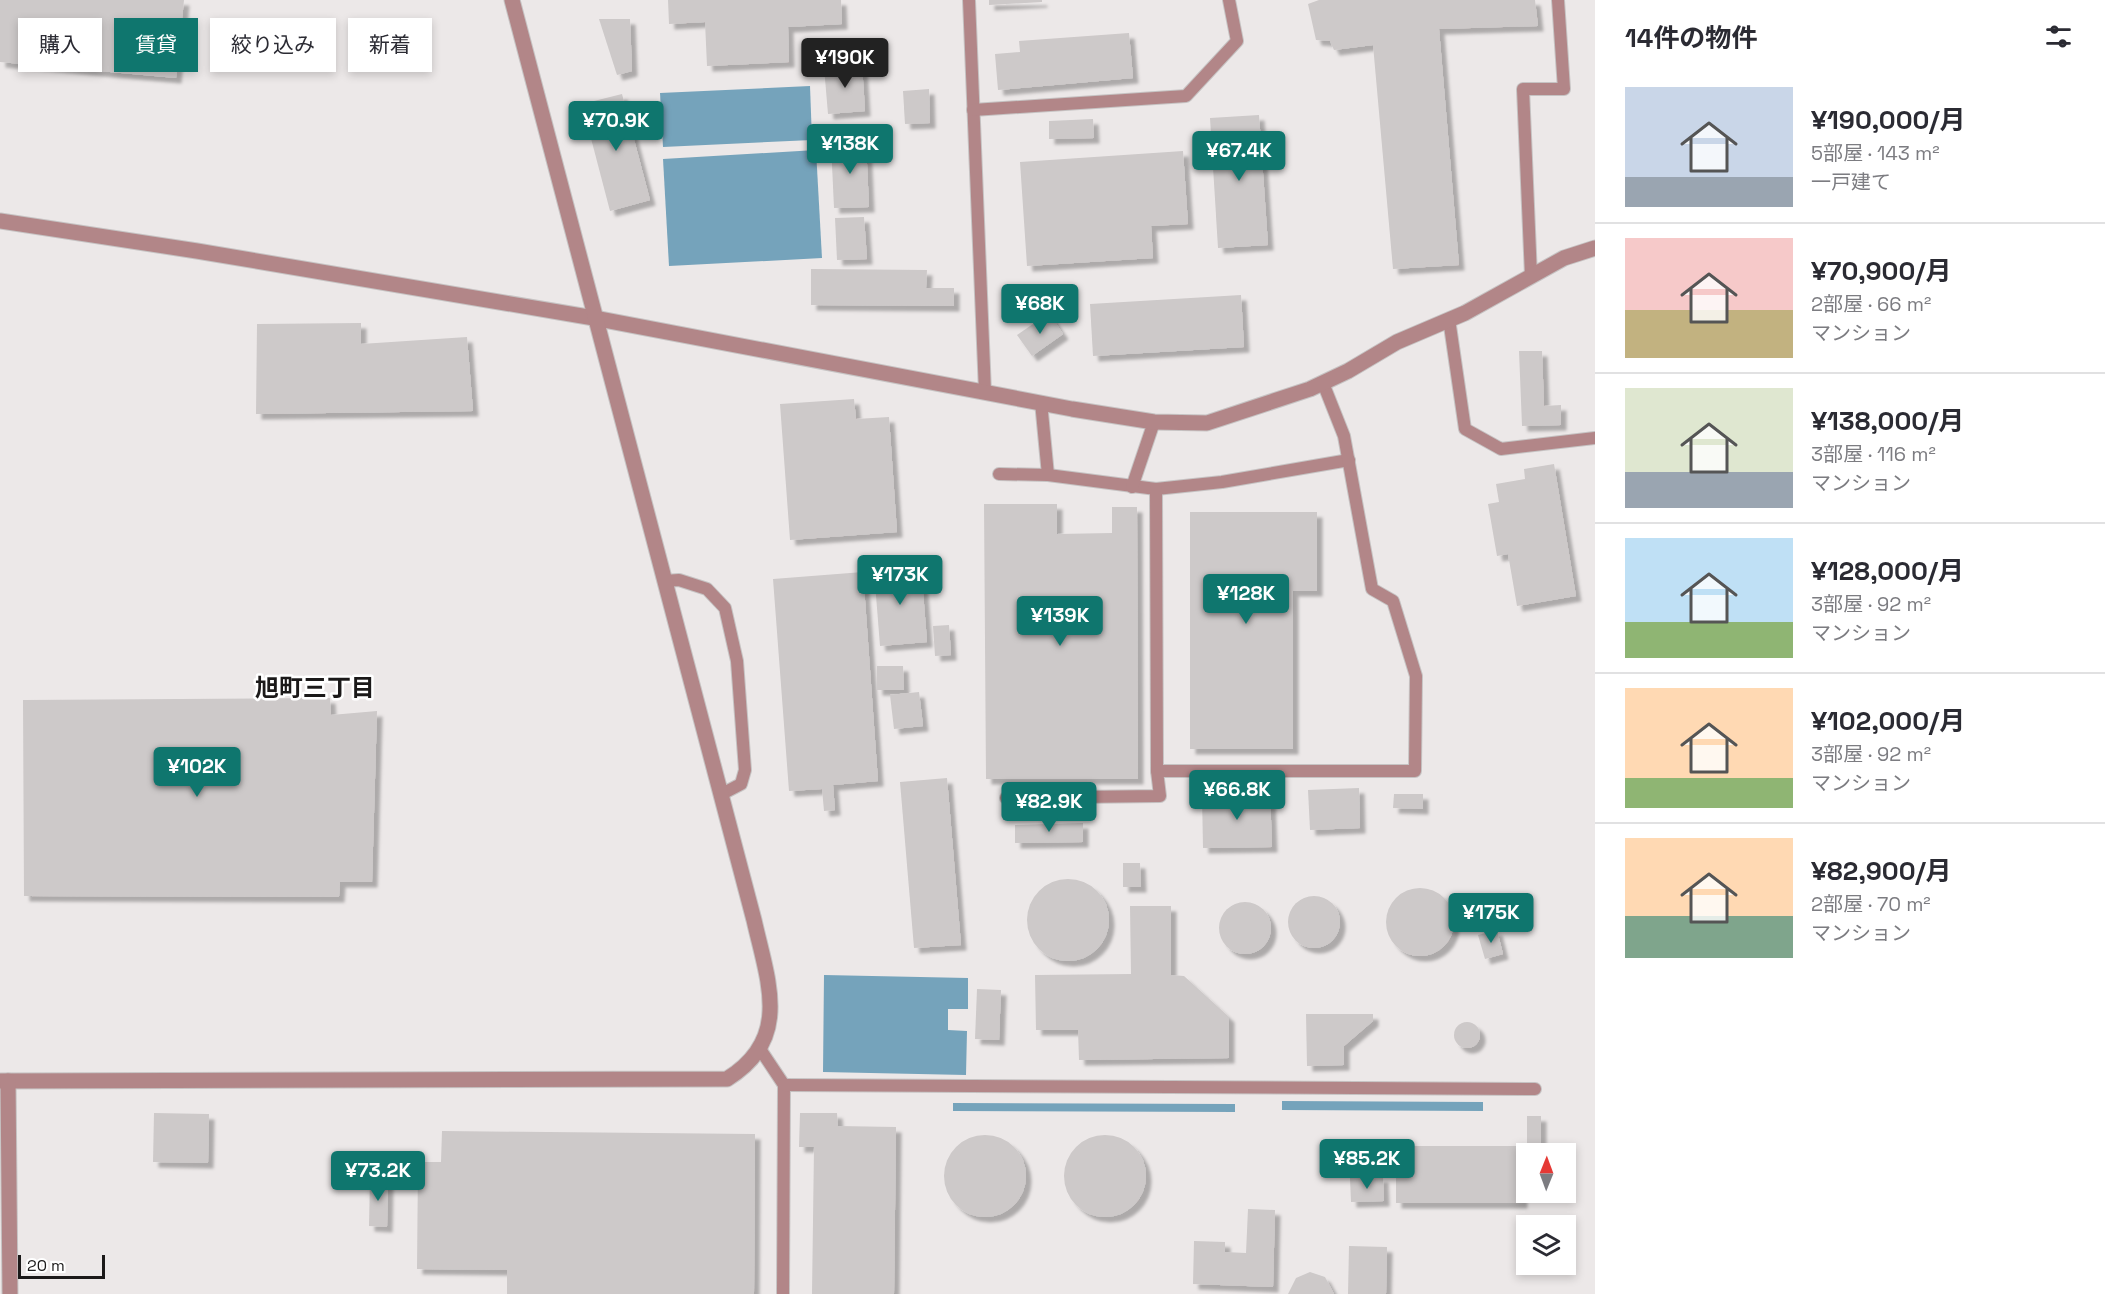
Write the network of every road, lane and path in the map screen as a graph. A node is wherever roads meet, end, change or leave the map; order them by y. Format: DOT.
graph roads {
  1 [pos="512,0"];
  2 [pos="969,0"];
  3 [pos="1229,0"];
  4 [pos="1558,0"];
  5 [pos="973,110"];
  6 [pos="0,222"];
  7 [pos="1595,248"];
  8 [pos="1531,276"];
  9 [pos="594,318"];
  10 [pos="1449,320"];
  11 [pos="1323,383"];
  12 [pos="985,392"];
  13 [pos="1041,402"];
  14 [pos="1154,422"];
  15 [pos="1595,438"];
  16 [pos="1348,459"];
  17 [pos="999,474"];
  18 [pos="1048,475"];
  19 [pos="1132,487"];
  20 [pos="1156,489"];
  21 [pos="664,581"];
  22 [pos="1157,771"];
  23 [pos="720,795"];
  24 [pos="1006,798"];
  25 [pos="760,1050"];
  26 [pos="4,1081"];
  27 [pos="784,1086"];
  28 [pos="1535,1089"];
  29 [pos="10,1294"];
  30 [pos="783,1294"];
  1 -- 9 [label="street"];
  2 -- 5 [label="lane"];
  3 -- 5 [label="lane"];
  4 -- 8 [label="lane"];
  5 -- 12 [label="lane"];
  6 -- 9 [label="street"];
  7 -- 8 [label="street"];
  8 -- 10 [label="street"];
  9 -- 12 [label="street"];
  9 -- 21 [label="street"];
  10 -- 11 [label="street"];
  10 -- 15 [label="lane"];
  11 -- 14 [label="street"];
  11 -- 16 [label="lane"];
  12 -- 13 [label="street"];
  13 -- 14 [label="street"];
  13 -- 18 [label="lane"];
  14 -- 19 [label="lane"];
  16 -- 20 [label="lane"];
  16 -- 22 [label="lane"];
  17 -- 18 [label="lane"];
  18 -- 19 [label="lane"];
  19 -- 20 [label="lane"];
  20 -- 22 [label="lane"];
  21 -- 23 [label="street"];
  21 -- 23 [label="lane"];
  22 -- 24 [label="lane"];
  23 -- 25 [label="street"];
  25 -- 26 [label="street"];
  25 -- 27 [label="lane"];
  26 -- 29 [label="street"];
  27 -- 28 [label="lane"];
  27 -- 30 [label="lane"];
}
